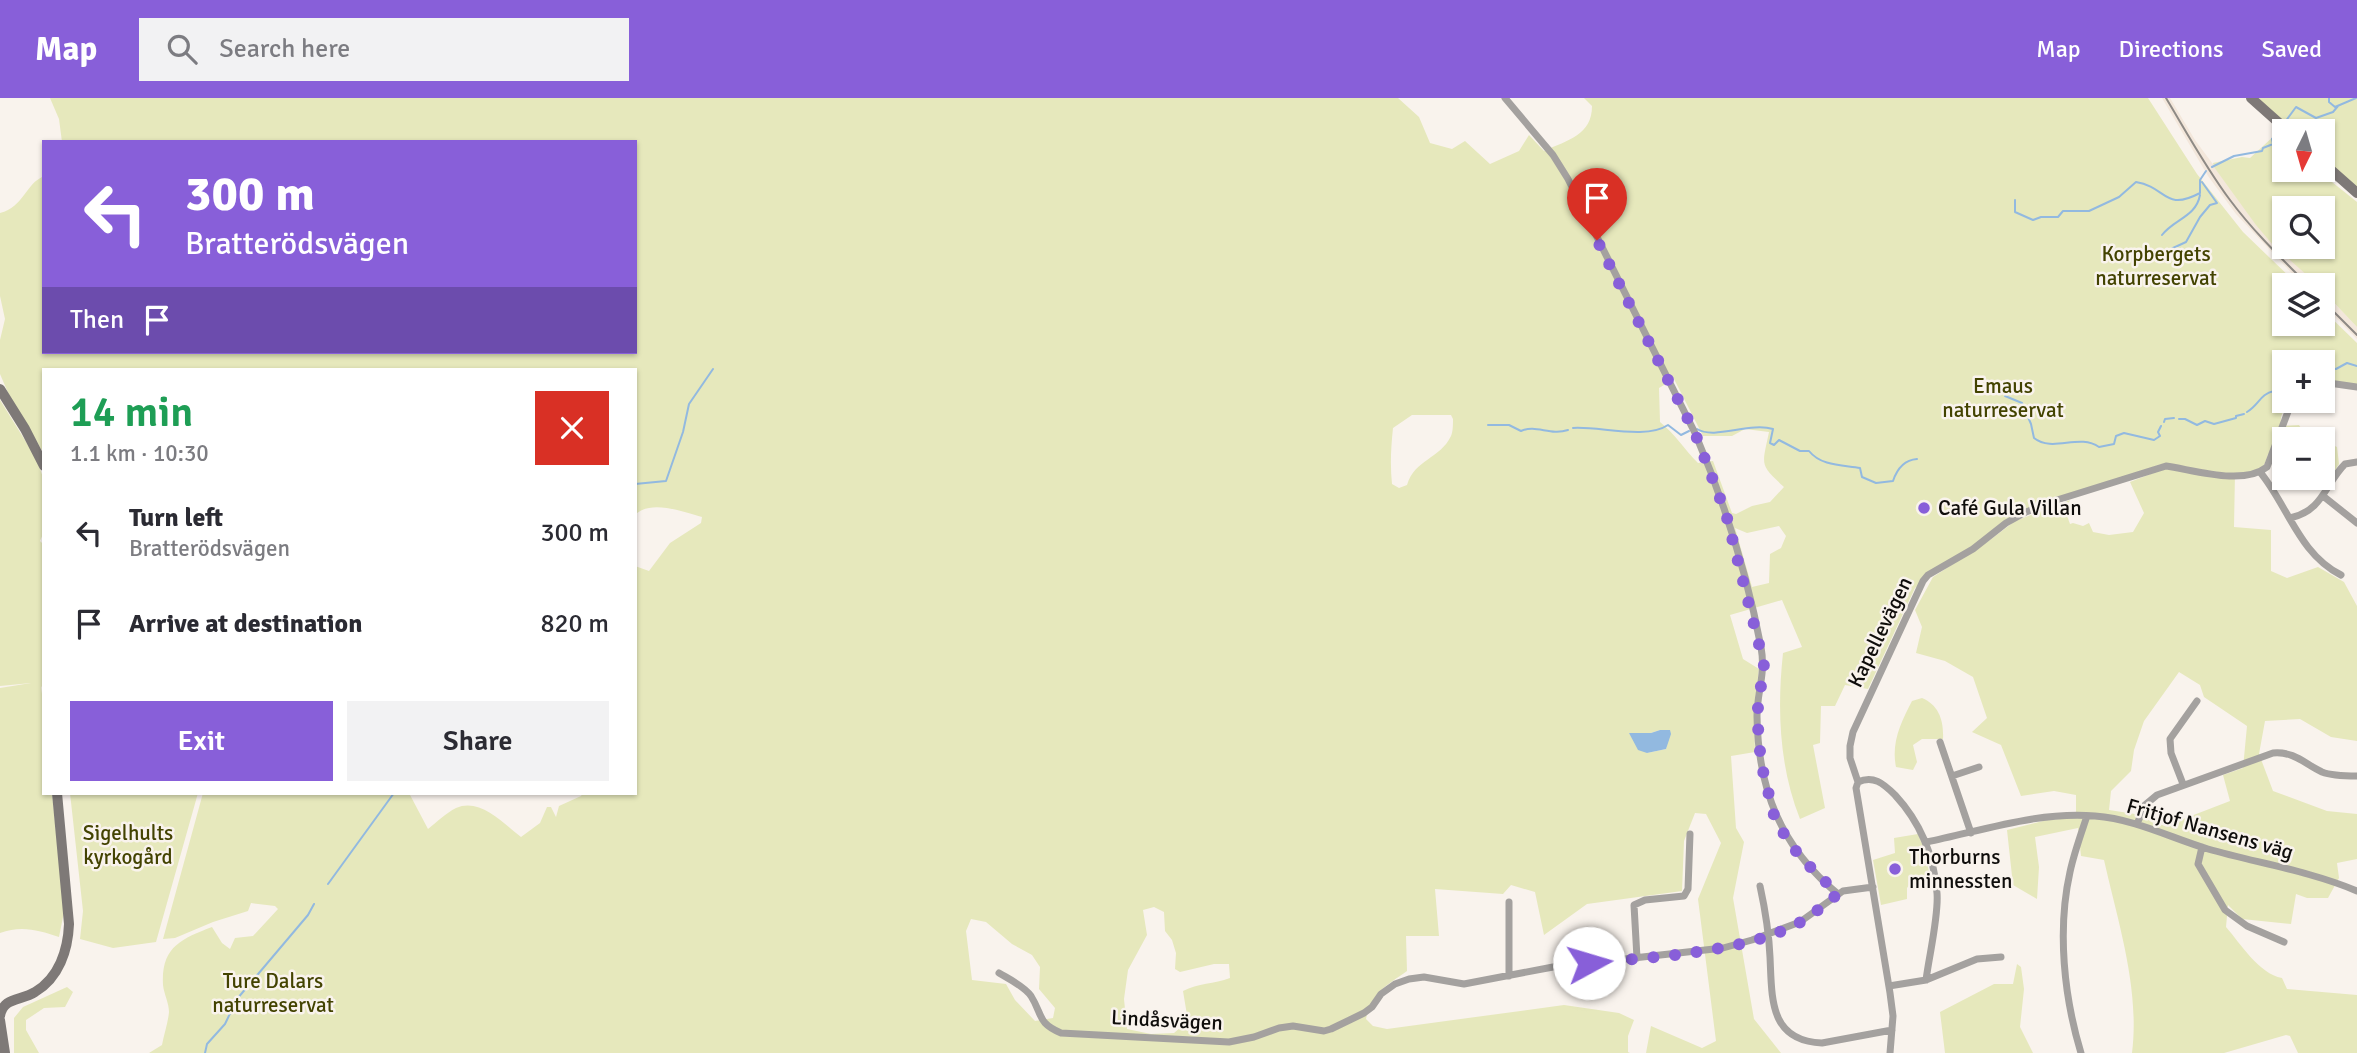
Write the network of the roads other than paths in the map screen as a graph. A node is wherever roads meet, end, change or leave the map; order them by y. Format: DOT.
graph roads {
  1 [pos="1505,98"];
  2 [pos="2250,98"];
  3 [pos="2274,119"];
  4 [pos="2335,174"];
  5 [pos="2357,193"];
  6 [pos="2335,384"];
  7 [pos="2357,387"];
  8 [pos="0,389"];
  9 [pos="2287,413"];
  10 [pos="42,462"];
  11 [pos="2357,463"];
  12 [pos="2260,472"];
  13 [pos="2323,496"];
  14 [pos="2290,518"];
  15 [pos="2357,523"];
  16 [pos="2341,575"];
  17 [pos="2197,701"];
  18 [pos="1940,742"];
  19 [pos="1979,767"];
  20 [pos="1952,776"];
  21 [pos="2357,776"];
  22 [pos="1858,782"];
  23 [pos="2183,784"];
  24 [pos="57,795"];
  25 [pos="2087,816"];
  26 [pos="2137,824"];
  27 [pos="1971,833"];
  28 [pos="1690,834"];
  29 [pos="1927,842"];
  30 [pos="2202,847"];
  31 [pos="1760,886"];
  32 [pos="1873,887"];
  33 [pos="2357,891"];
  34 [pos="1838,894"];
  35 [pos="1509,902"];
  36 [pos="1586,932"];
  37 [pos="1767,935"];
  38 [pos="2284,942"];
  39 [pos="2001,957"];
  40 [pos="1637,958"];
  41 [pos="1589,963"];
  42 [pos="999,973"];
  43 [pos="1508,976"];
  44 [pos="1926,980"];
  45 [pos="1889,986"];
  46 [pos="0,1018"];
  47 [pos="1892,1030"];
  48 [pos="5,1053"];
  49 [pos="1890,1053"];
  50 [pos="2081,1053"];
  1 -- 34 [label="street"];
  2 -- 3 [label="street"];
  4 -- 5 [label="street"];
  6 -- 7 [label="street"];
  8 -- 10 [label="street"];
  9 -- 12 [label="street"];
  11 -- 13 [label="street"];
  12 -- 14 [label="street"];
  12 -- 22 [label="street, Kapellevägen"];
  13 -- 14 [label="street"];
  13 -- 15 [label="street"];
  14 -- 16 [label="street"];
  17 -- 23 [label="street"];
  18 -- 20 [label="street"];
  19 -- 20 [label="street"];
  20 -- 27 [label="street"];
  21 -- 23 [label="street"];
  22 -- 29 [label="street"];
  22 -- 32 [label="street, Kapellevägen"];
  23 -- 26 [label="street"];
  24 -- 46 [label="street"];
  25 -- 26 [label="street, Fritjof Nansens väg"];
  25 -- 27 [label="street, Fritjof Nansens väg"];
  25 -- 50 [label="street"];
  26 -- 30 [label="street, Fritjof Nansens väg"];
  27 -- 29 [label="street, Fritjof Nansens väg"];
  28 -- 40 [label="street"];
  29 -- 44 [label="street"];
  30 -- 33 [label="street, Fritjof Nansens väg"];
  30 -- 38 [label="street"];
  31 -- 37 [label="street"];
  32 -- 34 [label="street, Lindåsvägen"];
  32 -- 45 [label="street, Kapellevägen"];
  34 -- 37 [label="street, Lindåsvägen"];
  35 -- 43 [label="street"];
  36 -- 41 [label="street"];
  37 -- 40 [label="street, Lindåsvägen"];
  37 -- 47 [label="street"];
  39 -- 44 [label="street"];
  40 -- 41 [label="street, Lindåsvägen"];
  41 -- 43 [label="street, Lindåsvägen"];
  42 -- 43 [label="street, Lindåsvägen"];
  44 -- 45 [label="street"];
  45 -- 47 [label="street, Kapellevägen"];
  46 -- 48 [label="street"];
  47 -- 49 [label="street, Kapellevägen"];
}
